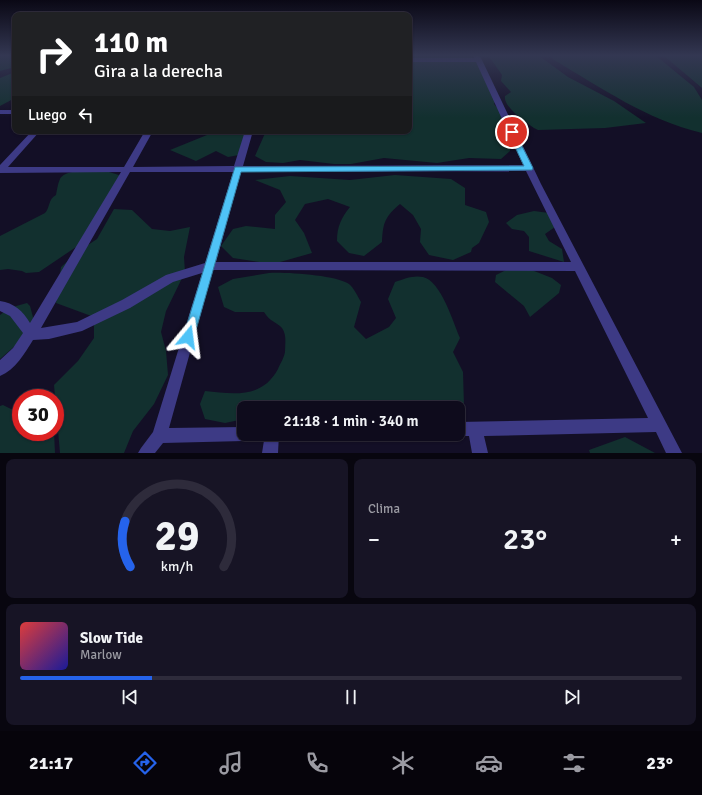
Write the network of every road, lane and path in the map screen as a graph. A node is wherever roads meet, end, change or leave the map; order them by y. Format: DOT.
graph roads {
  1 [pos="486,76"];
  2 [pos="0,112"];
  3 [pos="12,112"];
  4 [pos="33,134"];
  5 [pos="147,134"];
  6 [pos="248,134"];
  7 [pos="529,168"];
  8 [pos="238,169"];
  9 [pos="0,170"];
  10 [pos="127,170"];
  11 [pos="209,266"];
  12 [pos="579,267"];
  13 [pos="0,306"];
  14 [pos="30,334"];
  15 [pos="0,369"];
  16 [pos="660,424"];
  17 [pos="476,428"];
  18 [pos="465,429"];
  19 [pos="237,434"];
  20 [pos="159,436"];
  21 [pos="271,441"];
  22 [pos="146,453"];
  23 [pos="270,453"];
  24 [pos="480,453"];
  25 [pos="674,453"];
  1 -- 7 [label="street"];
  2 -- 3 [label="street"];
  4 -- 9 [label="street"];
  5 -- 10 [label="street"];
  6 -- 8 [label="street"];
  7 -- 8 [label="street"];
  7 -- 12 [label="street"];
  8 -- 10 [label="street"];
  8 -- 11 [label="street"];
  9 -- 10 [label="street"];
  10 -- 14 [label="street"];
  11 -- 12 [label="street"];
  11 -- 14 [label="street"];
  11 -- 20 [label="street"];
  12 -- 16 [label="street"];
  13 -- 14 [label="street"];
  14 -- 15 [label="street"];
  16 -- 17 [label="street"];
  16 -- 25 [label="street"];
  17 -- 18 [label="street"];
  17 -- 24 [label="street"];
  19 -- 20 [label="street"];
  20 -- 22 [label="street"];
  21 -- 23 [label="street"];
}
